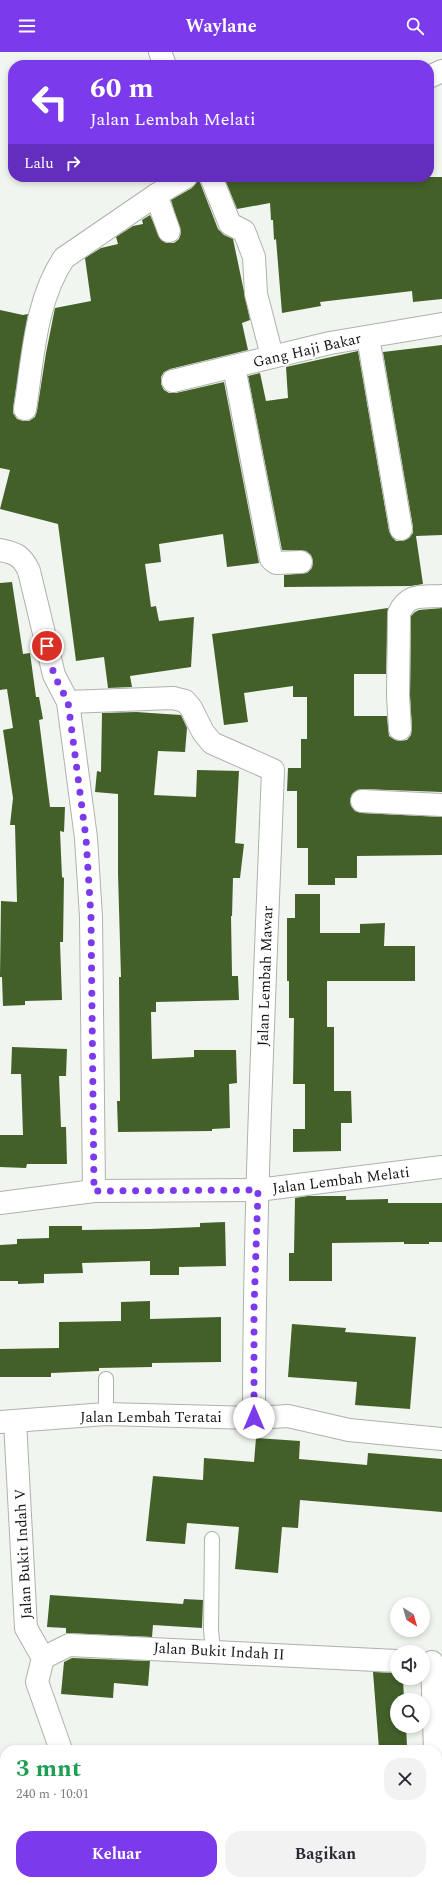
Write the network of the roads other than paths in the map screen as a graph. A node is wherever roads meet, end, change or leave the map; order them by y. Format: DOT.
graph roads {
  1 [pos="178,182"];
  2 [pos="213,182"];
  3 [pos="156,195"];
  4 [pos="169,231"];
  5 [pos="442,324"];
  6 [pos="368,337"];
  7 [pos="272,356"];
  8 [pos="234,367"];
  9 [pos="173,382"];
  10 [pos="25,409"];
  11 [pos="401,529"];
  12 [pos="0,550"];
  13 [pos="301,562"];
  14 [pos="442,596"];
  15 [pos="68,702"];
  16 [pos="400,729"];
  17 [pos="362,801"];
  18 [pos="442,806"];
  19 [pos="442,1167"];
  20 [pos="258,1190"];
  21 [pos="94,1191"];
  22 [pos="0,1203"];
  23 [pos="106,1379"];
  24 [pos="106,1414"];
  25 [pos="254,1418"];
  26 [pos="8,1421"];
  27 [pos="442,1439"];
  28 [pos="212,1539"];
  29 [pos="212,1651"];
  30 [pos="43,1658"];
  31 [pos="390,1661"];
  32 [pos="432,1662"];
  33 [pos="59,1745"];
  34 [pos="435,1745"];
  1 -- 3 [label="street"];
  2 -- 7 [label="street"];
  3 -- 4 [label="street"];
  3 -- 10 [label="street"];
  5 -- 6 [label="street, Gang Haji Bakar"];
  6 -- 7 [label="street, Gang Haji Bakar"];
  6 -- 11 [label="street"];
  7 -- 8 [label="street, Gang Haji Bakar"];
  8 -- 9 [label="street, Gang Haji Bakar"];
  8 -- 13 [label="street"];
  12 -- 15 [label="street"];
  14 -- 16 [label="street"];
  15 -- 20 [label="street, Jalan Lembah Mawar"];
  15 -- 21 [label="street"];
  17 -- 18 [label="street"];
  19 -- 20 [label="street, Jalan Lembah Melati"];
  20 -- 21 [label="street, Jalan Lembah Melati"];
  20 -- 25 [label="street, Jalan Lembah Mawar"];
  21 -- 22 [label="street, Jalan Lembah Melati"];
  23 -- 24 [label="lane"];
  24 -- 25 [label="street, Jalan Lembah Teratai"];
  24 -- 26 [label="street, Jalan Lembah Teratai"];
  25 -- 27 [label="street, Jalan Lembah Teratai"];
  26 -- 30 [label="street, Jalan Bukit Indah V"];
  28 -- 29 [label="lane"];
  29 -- 30 [label="street, Jalan Bukit Indah II"];
  29 -- 31 [label="street, Jalan Bukit Indah II"];
  30 -- 33 [label="street"];
  32 -- 34 [label="street"];
}
